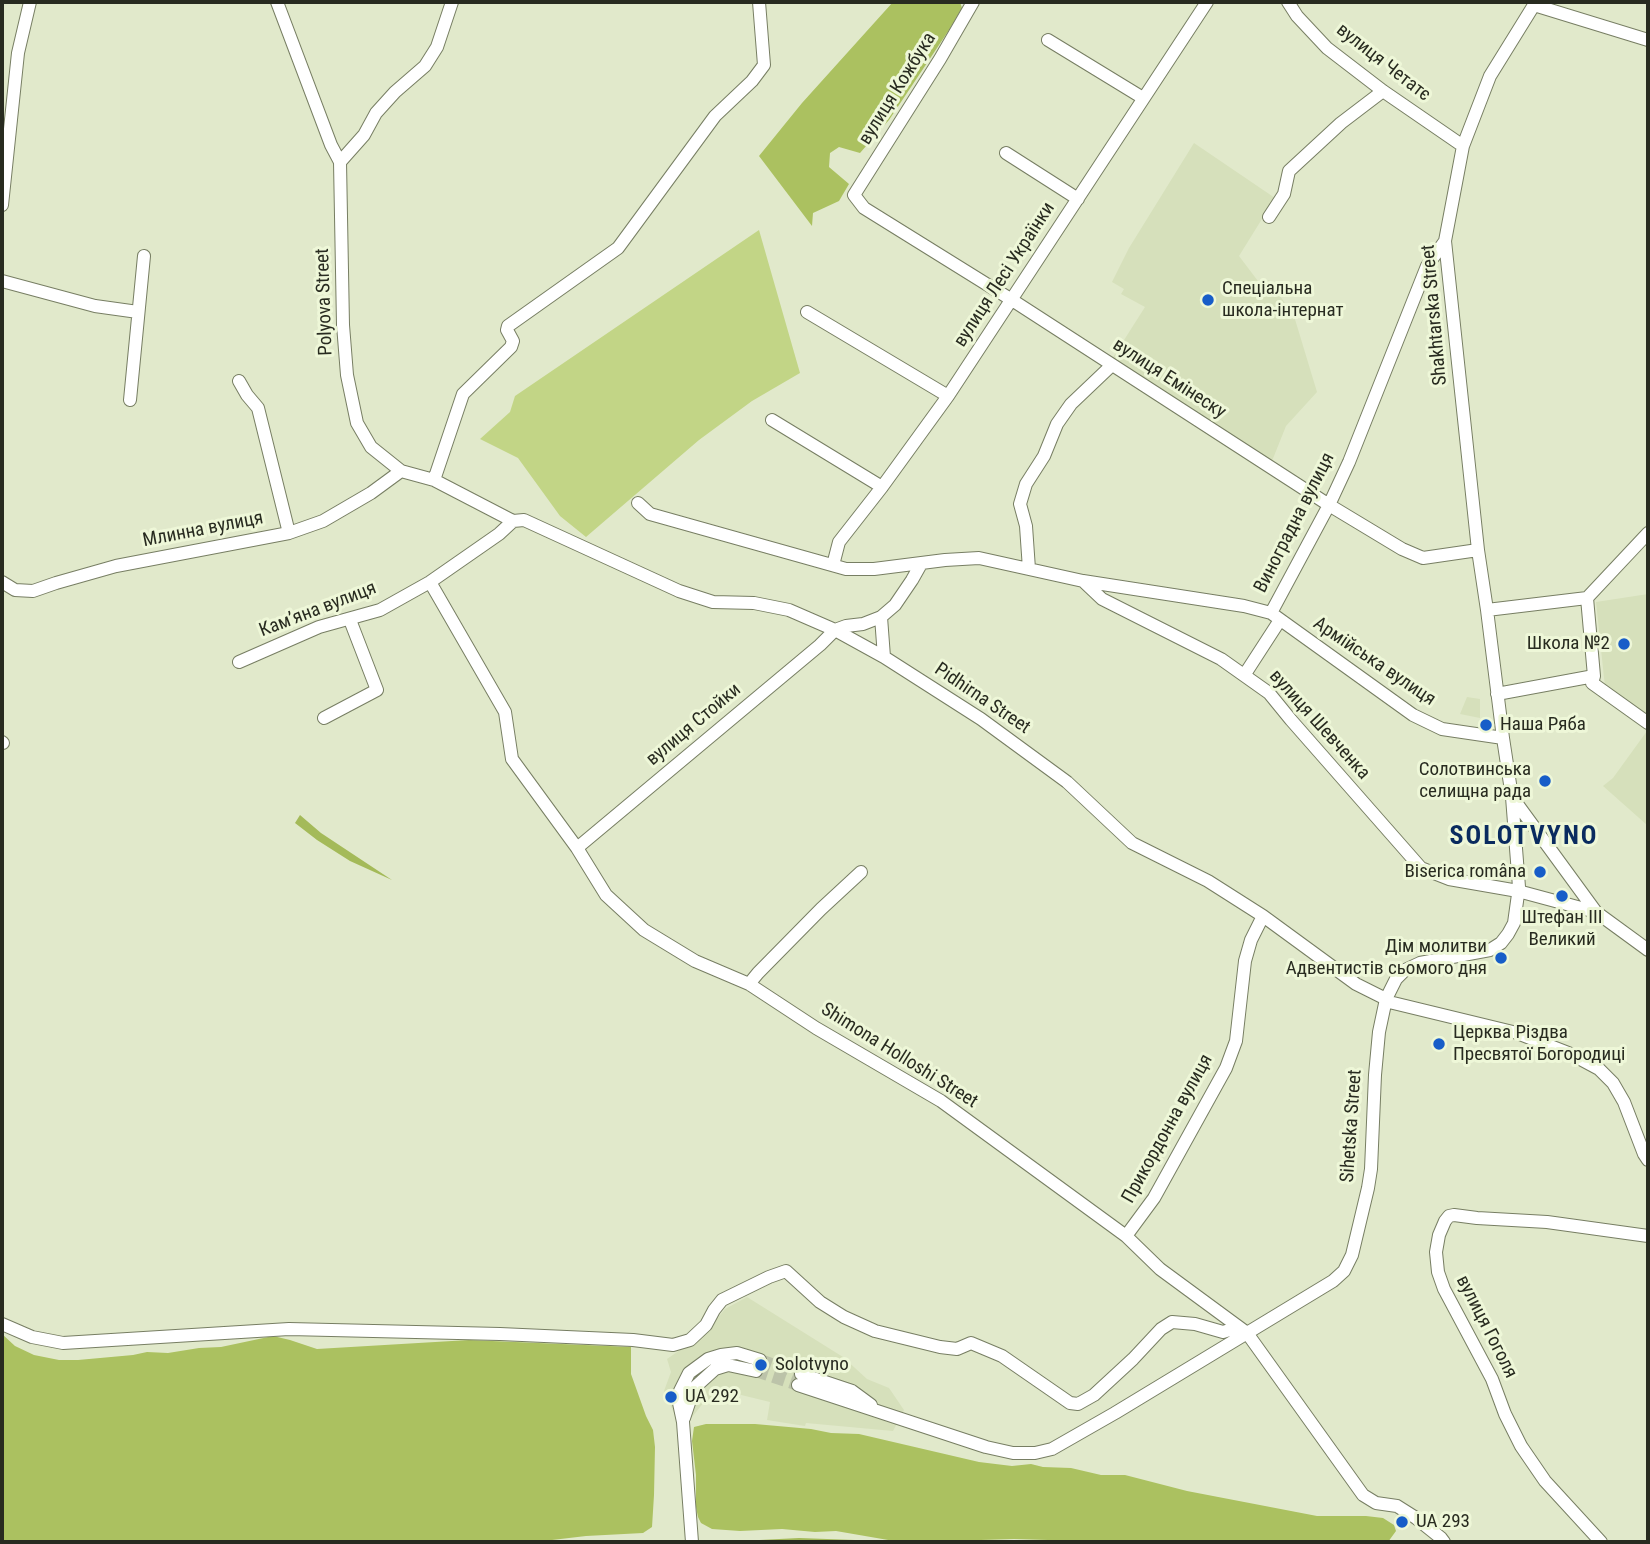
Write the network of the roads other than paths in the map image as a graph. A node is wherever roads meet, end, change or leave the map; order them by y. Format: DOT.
graph roads {
  1 [pos="30,2"];
  2 [pos="277,2"];
  3 [pos="452,2"];
  4 [pos="759,2"];
  5 [pos="973,2"];
  6 [pos="1206,2"];
  7 [pos="1288,2"];
  8 [pos="1048,40"];
  9 [pos="1648,40"];
  10 [pos="1383,91"];
  11 [pos="1143,98"];
  12 [pos="1463,146"];
  13 [pos="1006,153"];
  14 [pos="340,162"];
  15 [pos="854,195"];
  16 [pos="1078,199"];
  17 [pos="2,205"];
  18 [pos="1269,217"];
  19 [pos="1445,241"];
  20 [pos="144,256"];
  21 [pos="2,281"];
  22 [pos="1012,300"];
  23 [pos="138,312"];
  24 [pos="807,312"];
  25 [pos="1112,365"];
  26 [pos="239,381"];
  27 [pos="948,396"];
  28 [pos="130,400"];
  29 [pos="772,420"];
  30 [pos="401,471"];
  31 [pos="434,480"];
  32 [pos="882,486"];
  33 [pos="638,503"];
  34 [pos="1329,505"];
  35 [pos="513,521"];
  36 [pos="289,533"];
  37 [pos="1648,533"];
  38 [pos="1478,550"];
  39 [pos="921,564"];
  40 [pos="833,565"];
  41 [pos="1029,569"];
  42 [pos="1083,581"];
  43 [pos="2,582"];
  44 [pos="430,582"];
  45 [pos="1587,598"];
  46 [pos="1487,610"];
  47 [pos="881,617"];
  48 [pos="1275,617"];
  49 [pos="350,620"];
  50 [pos="835,630"];
  51 [pos="884,657"];
  52 [pos="239,662"];
  53 [pos="1245,674"];
  54 [pos="1594,676"];
  55 [pos="1497,694"];
  56 [pos="324,718"];
  57 [pos="1648,723"];
  58 [pos="1503,737"];
  59 [pos="1512,797"];
  60 [pos="577,848"];
  61 [pos="862,873"];
  62 [pos="1518,891"];
  63 [pos="1596,912"];
  64 [pos="1263,916"];
  65 [pos="1646,945"];
  66 [pos="749,984"];
  67 [pos="1386,1000"];
  68 [pos="1648,1160"];
  69 [pos="1126,1236"];
  70 [pos="1648,1236"];
  71 [pos="2,1324"];
  72 [pos="1243,1330"];
  73 [pos="758,1366"];
  74 [pos="799,1379"];
  75 [pos="692,1542"];
  76 [pos="1444,1542"];
  77 [pos="1601,1542"];
  1 -- 17 [label="street"];
  2 -- 14 [label="street, Polyova Street"];
  3 -- 14 [label="street"];
  4 -- 31 [label="street"];
  5 -- 15 [label="street, вулиця Кожбука"];
  6 -- 11 [label="street, вулиця Лесі Українки"];
  7 -- 10 [label="street, вулиця Четатє"];
  8 -- 11 [label="street"];
  9 -- 12 [label="street, Shakhtarska Street"];
  10 -- 12 [label="street, вулиця Четатє"];
  10 -- 18 [label="street"];
  11 -- 16 [label="street, вулиця Лесі Українки"];
  12 -- 19 [label="street, Shakhtarska Street"];
  13 -- 16 [label="street"];
  14 -- 30 [label="street, Polyova Street"];
  15 -- 22 [label="street, вулиця Емінеску"];
  16 -- 22 [label="street, вулиця Лесі Українки"];
  19 -- 34 [label="street, Виноградна вулиця"];
  19 -- 38 [label="street, Shakhtarska Street"];
  20 -- 23 [label="street"];
  21 -- 23 [label="street"];
  22 -- 25 [label="street, вулиця Емінеску"];
  22 -- 27 [label="street, вулиця Лесі Українки"];
  23 -- 28 [label="street"];
  24 -- 27 [label="street"];
  25 -- 34 [label="street, вулиця Емінеску"];
  25 -- 41 [label="street"];
  26 -- 36 [label="street"];
  27 -- 32 [label="street, вулиця Лесі Українки"];
  29 -- 32 [label="street"];
  30 -- 31 [label="street, Polyova Street"];
  30 -- 36 [label="street, Млинна вулиця"];
  31 -- 35 [label="street, Polyova Street"];
  32 -- 40 [label="street, вулиця Лесі Українки"];
  33 -- 40 [label="street, Виноградна вулиця"];
  34 -- 38 [label="street, вулиця Емінеску"];
  34 -- 48 [label="street, Виноградна вулиця"];
  35 -- 44 [label="street, Камʼяна вулиця"];
  35 -- 50 [label="street, Pidhirna Street"];
  36 -- 43 [label="street, Млинна вулиця"];
  37 -- 45 [label="street"];
  38 -- 46 [label="street, Sihetska Street"];
  39 -- 40 [label="street, Виноградна вулиця"];
  39 -- 41 [label="street, Виноградна вулиця"];
  39 -- 47 [label="street"];
  41 -- 42 [label="street, Виноградна вулиця"];
  42 -- 48 [label="street, Виноградна вулиця"];
  42 -- 53 [label="street, вулиця Шевченка"];
  44 -- 49 [label="street, Камʼяна вулиця"];
  44 -- 60 [label="street, Shimona Holloshi Street"];
  45 -- 46 [label="street"];
  45 -- 54 [label="street"];
  46 -- 55 [label="street, Sihetska Street"];
  47 -- 50 [label="street"];
  47 -- 51 [label="street"];
  48 -- 53 [label="street"];
  48 -- 58 [label="street, Армійська вулиця"];
  49 -- 52 [label="street, Камʼяна вулиця"];
  49 -- 56 [label="street"];
  50 -- 51 [label="street, Pidhirna Street"];
  50 -- 60 [label="street, вулиця Стойки"];
  51 -- 64 [label="street, Pidhirna Street"];
  53 -- 62 [label="street, вулиця Шевченка"];
  54 -- 55 [label="street"];
  54 -- 57 [label="street"];
  55 -- 58 [label="street, Sihetska Street"];
  58 -- 59 [label="street, Sihetska Street"];
  59 -- 62 [label="street, Sihetska Street"];
  59 -- 63 [label="street"];
  60 -- 66 [label="street, Shimona Holloshi Street"];
  61 -- 66 [label="street"];
  62 -- 63 [label="street, вулиця Шевченка"];
  62 -- 67 [label="street, Sihetska Street"];
  63 -- 65 [label="street"];
  64 -- 67 [label="street, Pidhirna Street"];
  64 -- 69 [label="street, Прикордонна вулиця"];
  66 -- 69 [label="street, Shimona Holloshi Street"];
  67 -- 68 [label="street, Pidhirna Street"];
  67 -- 72 [label="street, Sihetska Street"];
  69 -- 72 [label="street, Shimona Holloshi Street"];
  70 -- 77 [label="street, вулиця Гоголя"];
  71 -- 72 [label="street"];
  72 -- 74 [label="street, Sihetska Street"];
  72 -- 76 [label="street, Shimona Holloshi Street"];
  73 -- 75 [label="street"];
}
